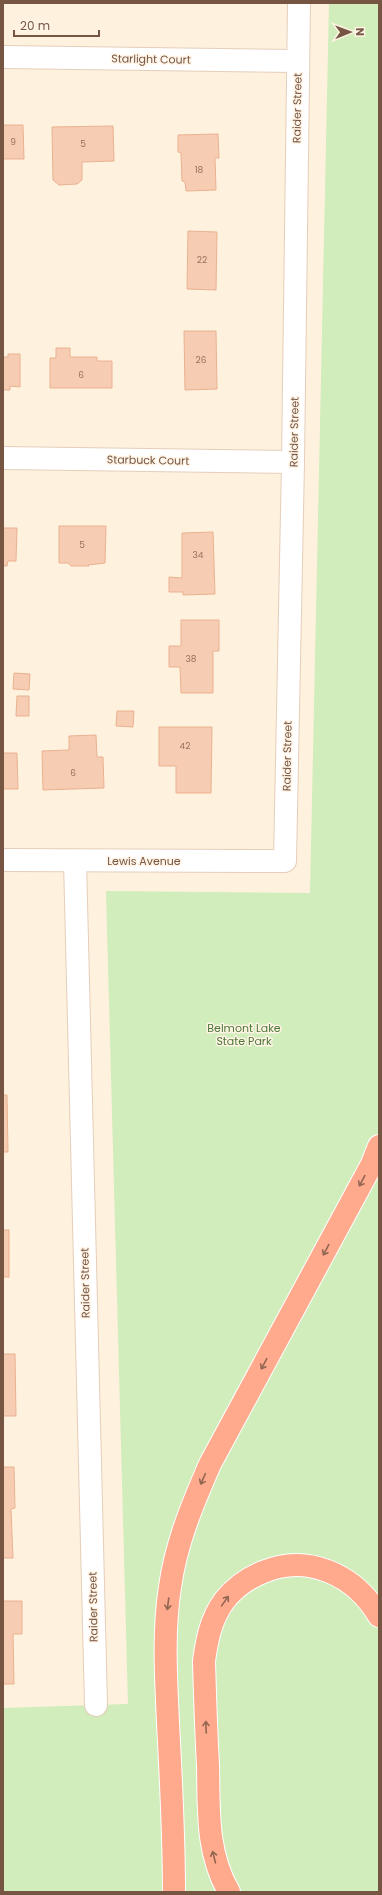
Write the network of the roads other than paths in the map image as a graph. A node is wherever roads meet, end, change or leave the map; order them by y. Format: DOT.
graph roads {
  1 [pos="299,3"];
  2 [pos="3,57"];
  3 [pos="298,61"];
  4 [pos="3,458"];
  5 [pos="293,462"];
  6 [pos="3,860"];
  7 [pos="75,861"];
  8 [pos="285,861"];
  9 [pos="379,1146"];
  10 [pos="379,1616"];
  11 [pos="96,1705"];
  12 [pos="174,1866"];
  13 [pos="164,1892"];
  14 [pos="174,1892"];
  15 [pos="230,1892"];
  1 -- 3 [label="street, Raider Street"];
  2 -- 3 [label="street, Starlight Court"];
  3 -- 5 [label="street, Raider Street"];
  4 -- 5 [label="street, Starbuck Court"];
  5 -- 8 [label="street, Raider Street"];
  6 -- 7 [label="street, Lewis Avenue"];
  7 -- 8 [label="street, Lewis Avenue"];
  7 -- 11 [label="street, Raider Street"];
  9 -- 12 [label="highway, one-way"];
  15 -- 10 [label="highway, one-way"];
  12 -- 13 [label="highway"];
  12 -- 14 [label="highway"];
}
